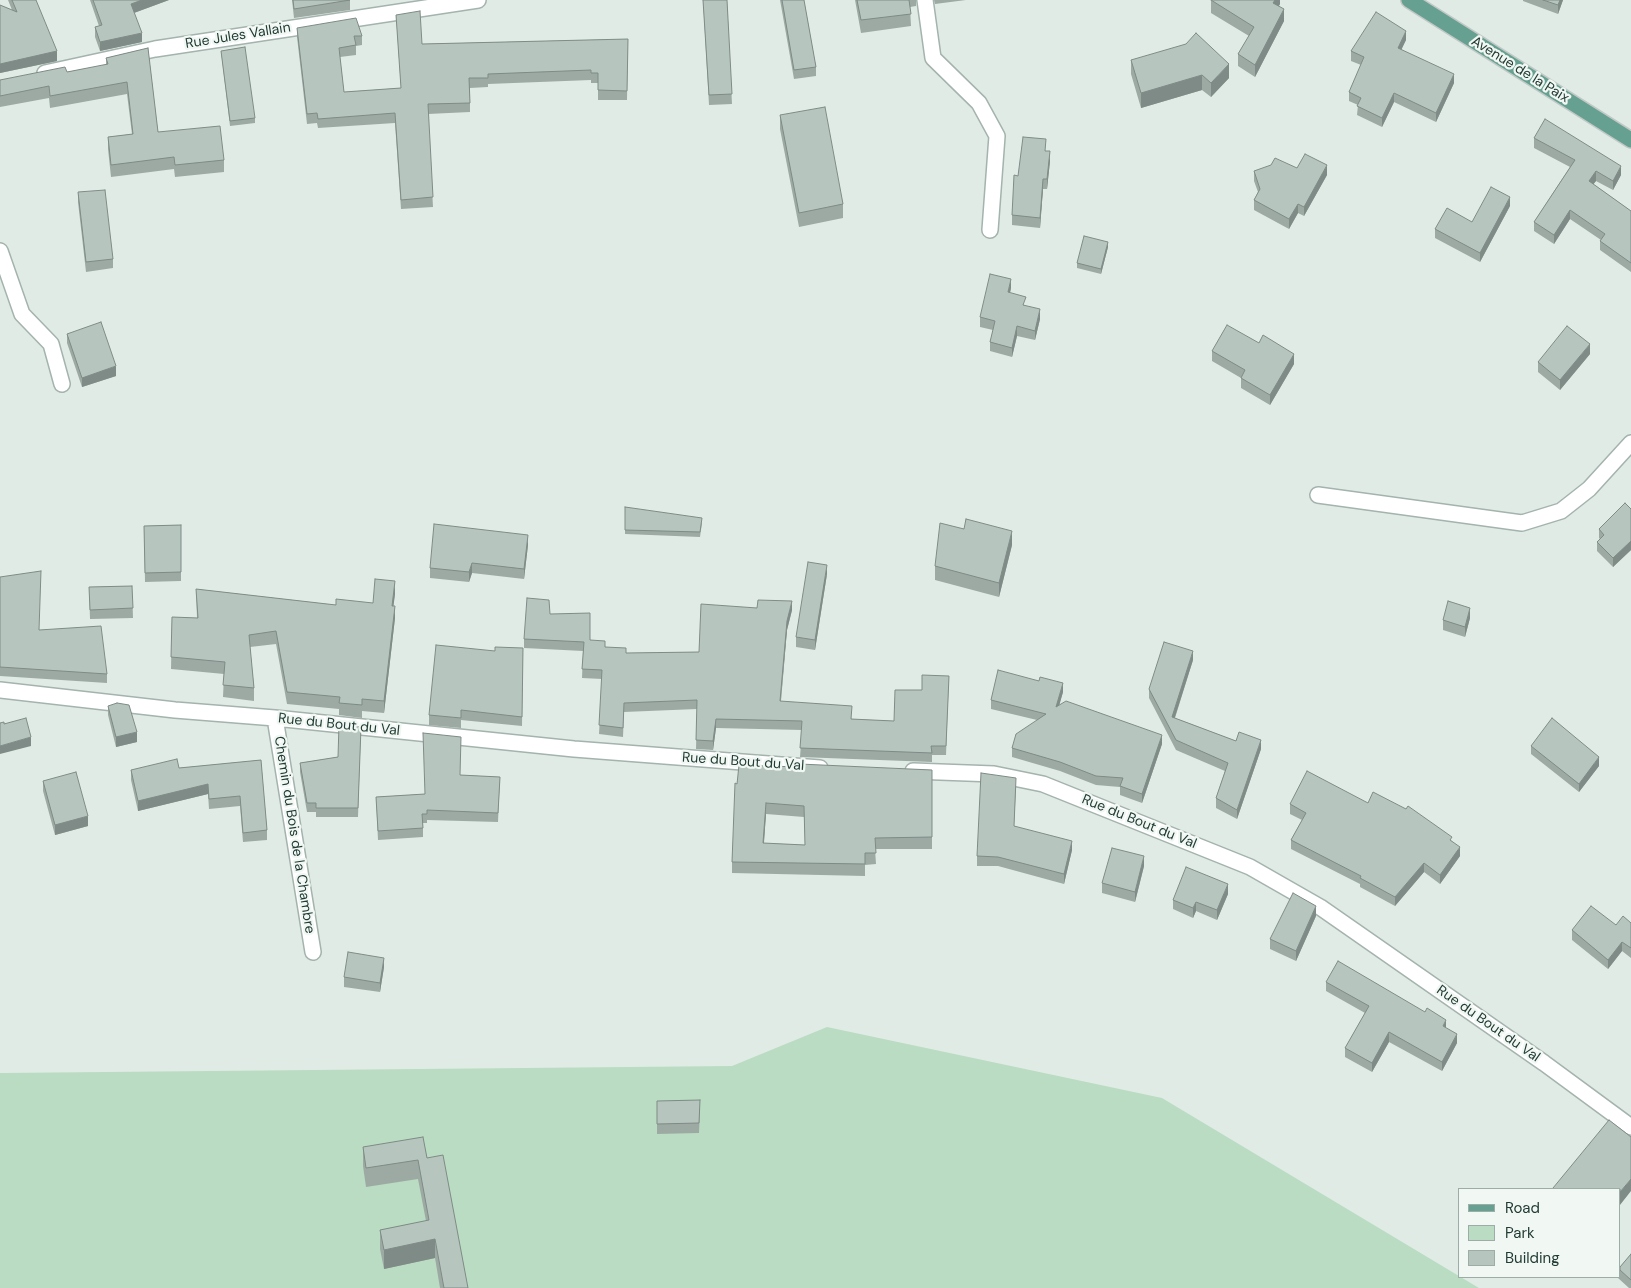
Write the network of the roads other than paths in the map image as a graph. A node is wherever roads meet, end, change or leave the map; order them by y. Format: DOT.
graph roads {
  1 [pos="478,0"];
  2 [pos="925,0"];
  3 [pos="1409,0"];
  4 [pos="29,76"];
  5 [pos="1631,140"];
  6 [pos="990,230"];
  7 [pos="0,250"];
  8 [pos="62,384"];
  9 [pos="1631,443"];
  10 [pos="1318,495"];
  11 [pos="0,690"];
  12 [pos="274,718"];
  13 [pos="839,768"];
  14 [pos="897,770"];
  15 [pos="313,952"];
  16 [pos="1631,1127"];
  1 -- 4 [label="street, Rue Jules Vallain"];
  2 -- 6 [label="street"];
  3 -- 5 [label="main road, Avenue de la Paix"];
  7 -- 8 [label="street"];
  9 -- 10 [label="street"];
  11 -- 12 [label="street, Rue du Bout du Val"];
  12 -- 13 [label="street, Rue du Bout du Val"];
  12 -- 15 [label="street, Chemin du Bois de la Chambre"];
  14 -- 16 [label="street, Rue du Bout du Val"];
}
